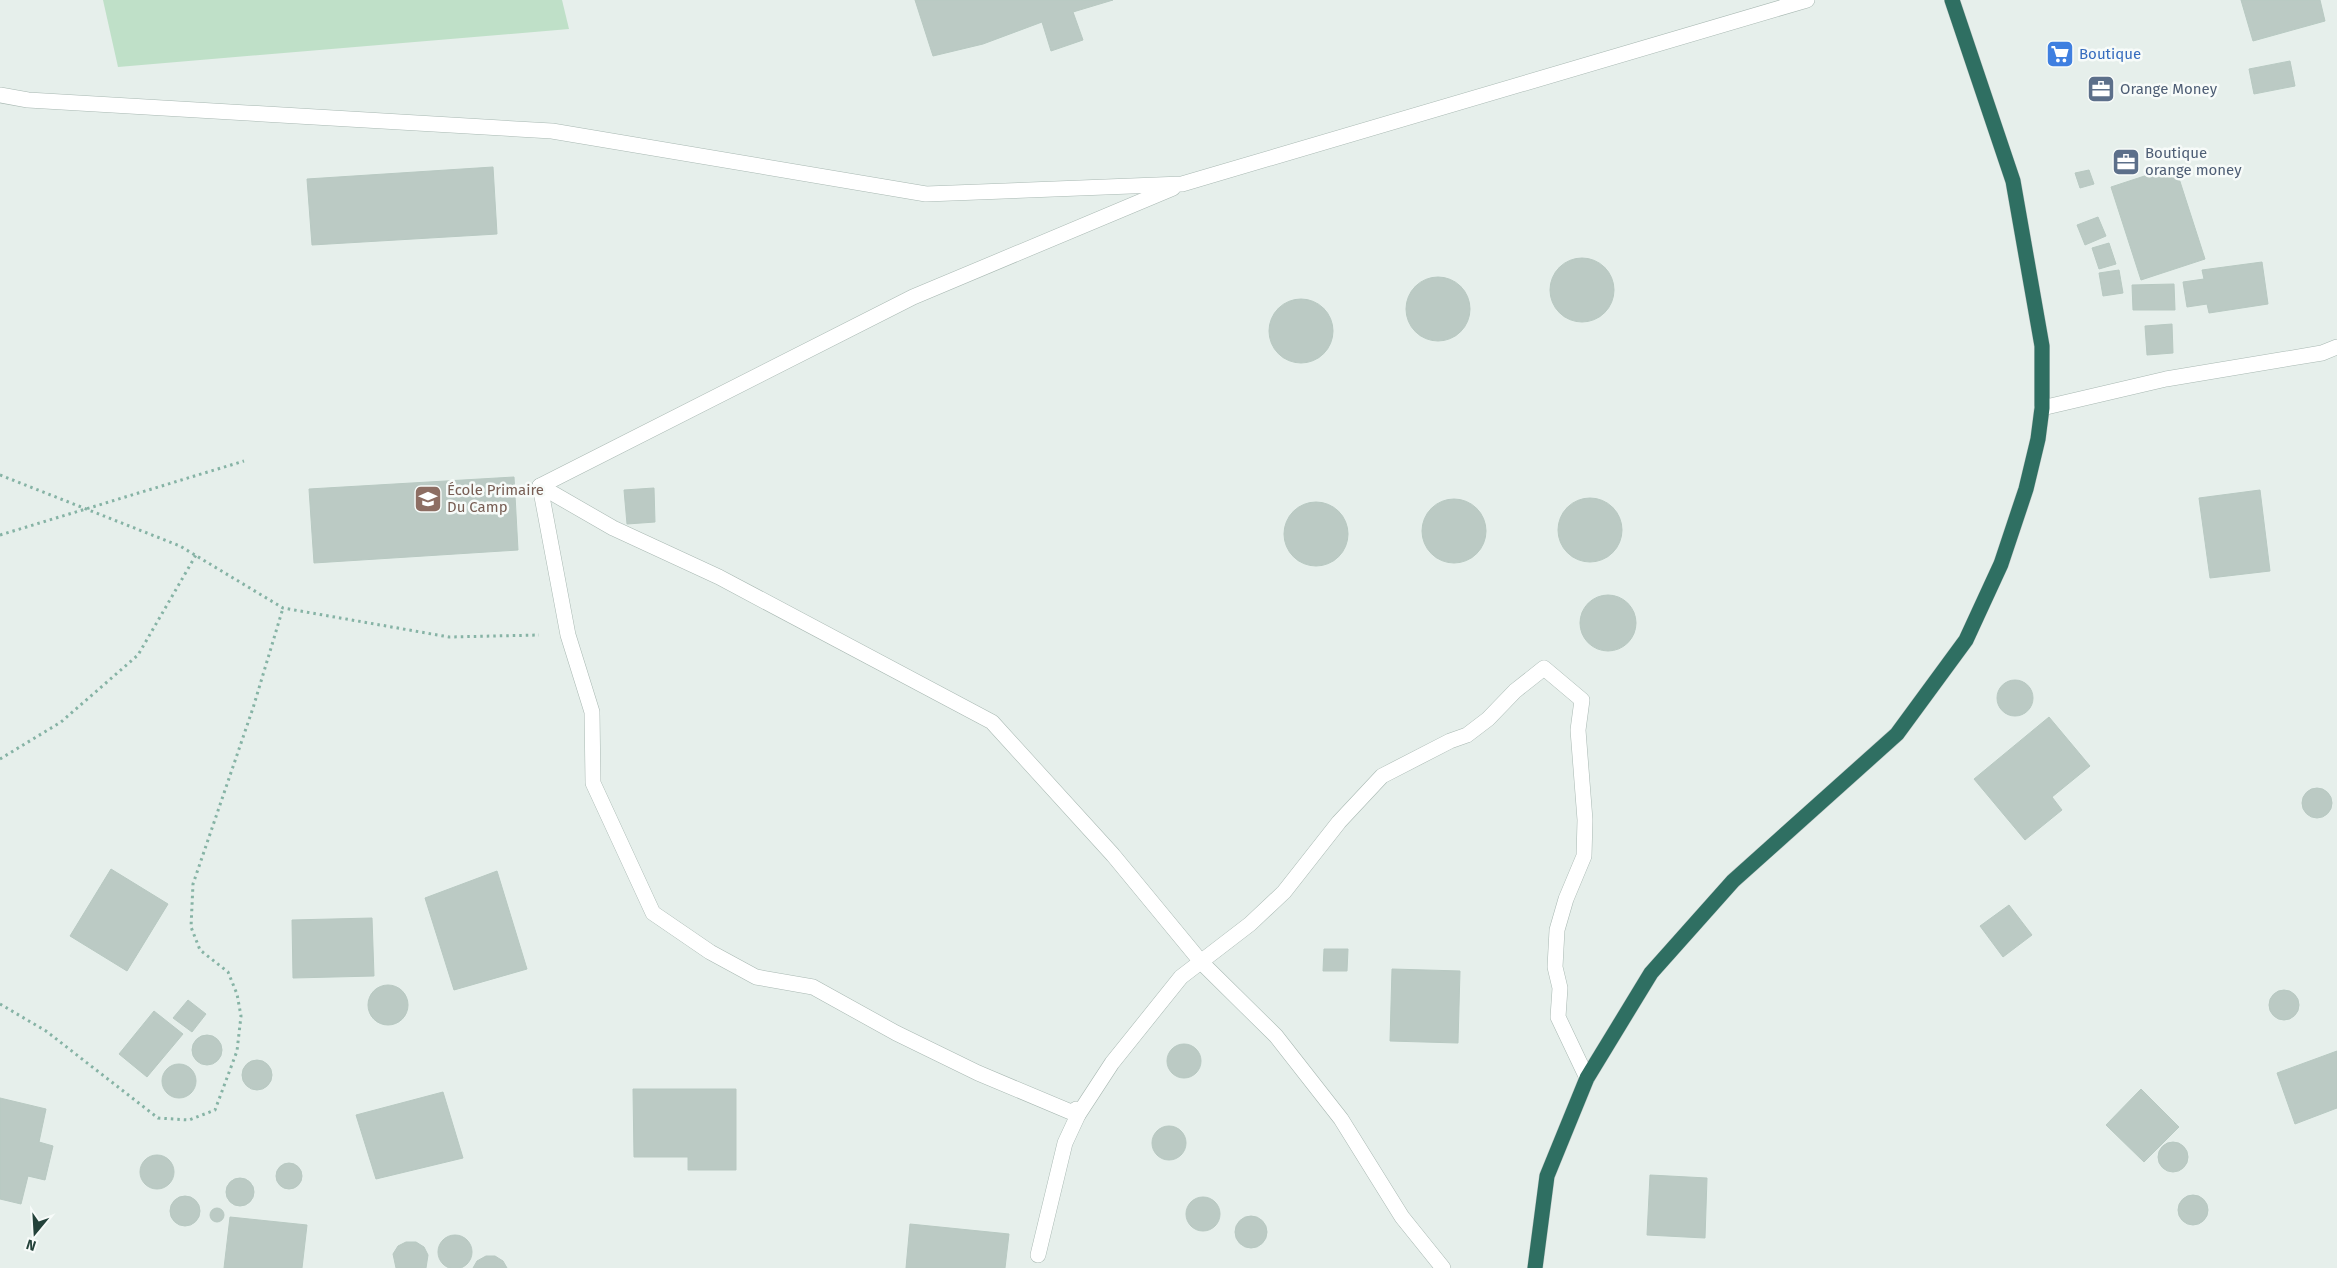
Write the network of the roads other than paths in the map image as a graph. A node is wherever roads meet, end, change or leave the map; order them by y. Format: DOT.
graph roads {
  1 [pos="1807,0"];
  2 [pos="1952,0"];
  3 [pos="0,95"];
  4 [pos="1182,184"];
  5 [pos="2337,347"];
  6 [pos="2042,408"];
  7 [pos="540,486"];
  8 [pos="1202,963"];
  9 [pos="1587,1078"];
  10 [pos="1077,1112"];
  11 [pos="1038,1255"];
  12 [pos="1443,1268"];
  13 [pos="1536,1268"];
  1 -- 4 [label="street"];
  2 -- 6 [label="highway"];
  3 -- 4 [label="street"];
  4 -- 7 [label="street"];
  5 -- 6 [label="street"];
  6 -- 9 [label="highway"];
  7 -- 8 [label="street"];
  7 -- 10 [label="street"];
  8 -- 9 [label="street"];
  8 -- 10 [label="street"];
  8 -- 12 [label="street"];
  9 -- 13 [label="highway"];
  10 -- 11 [label="street"];
}
